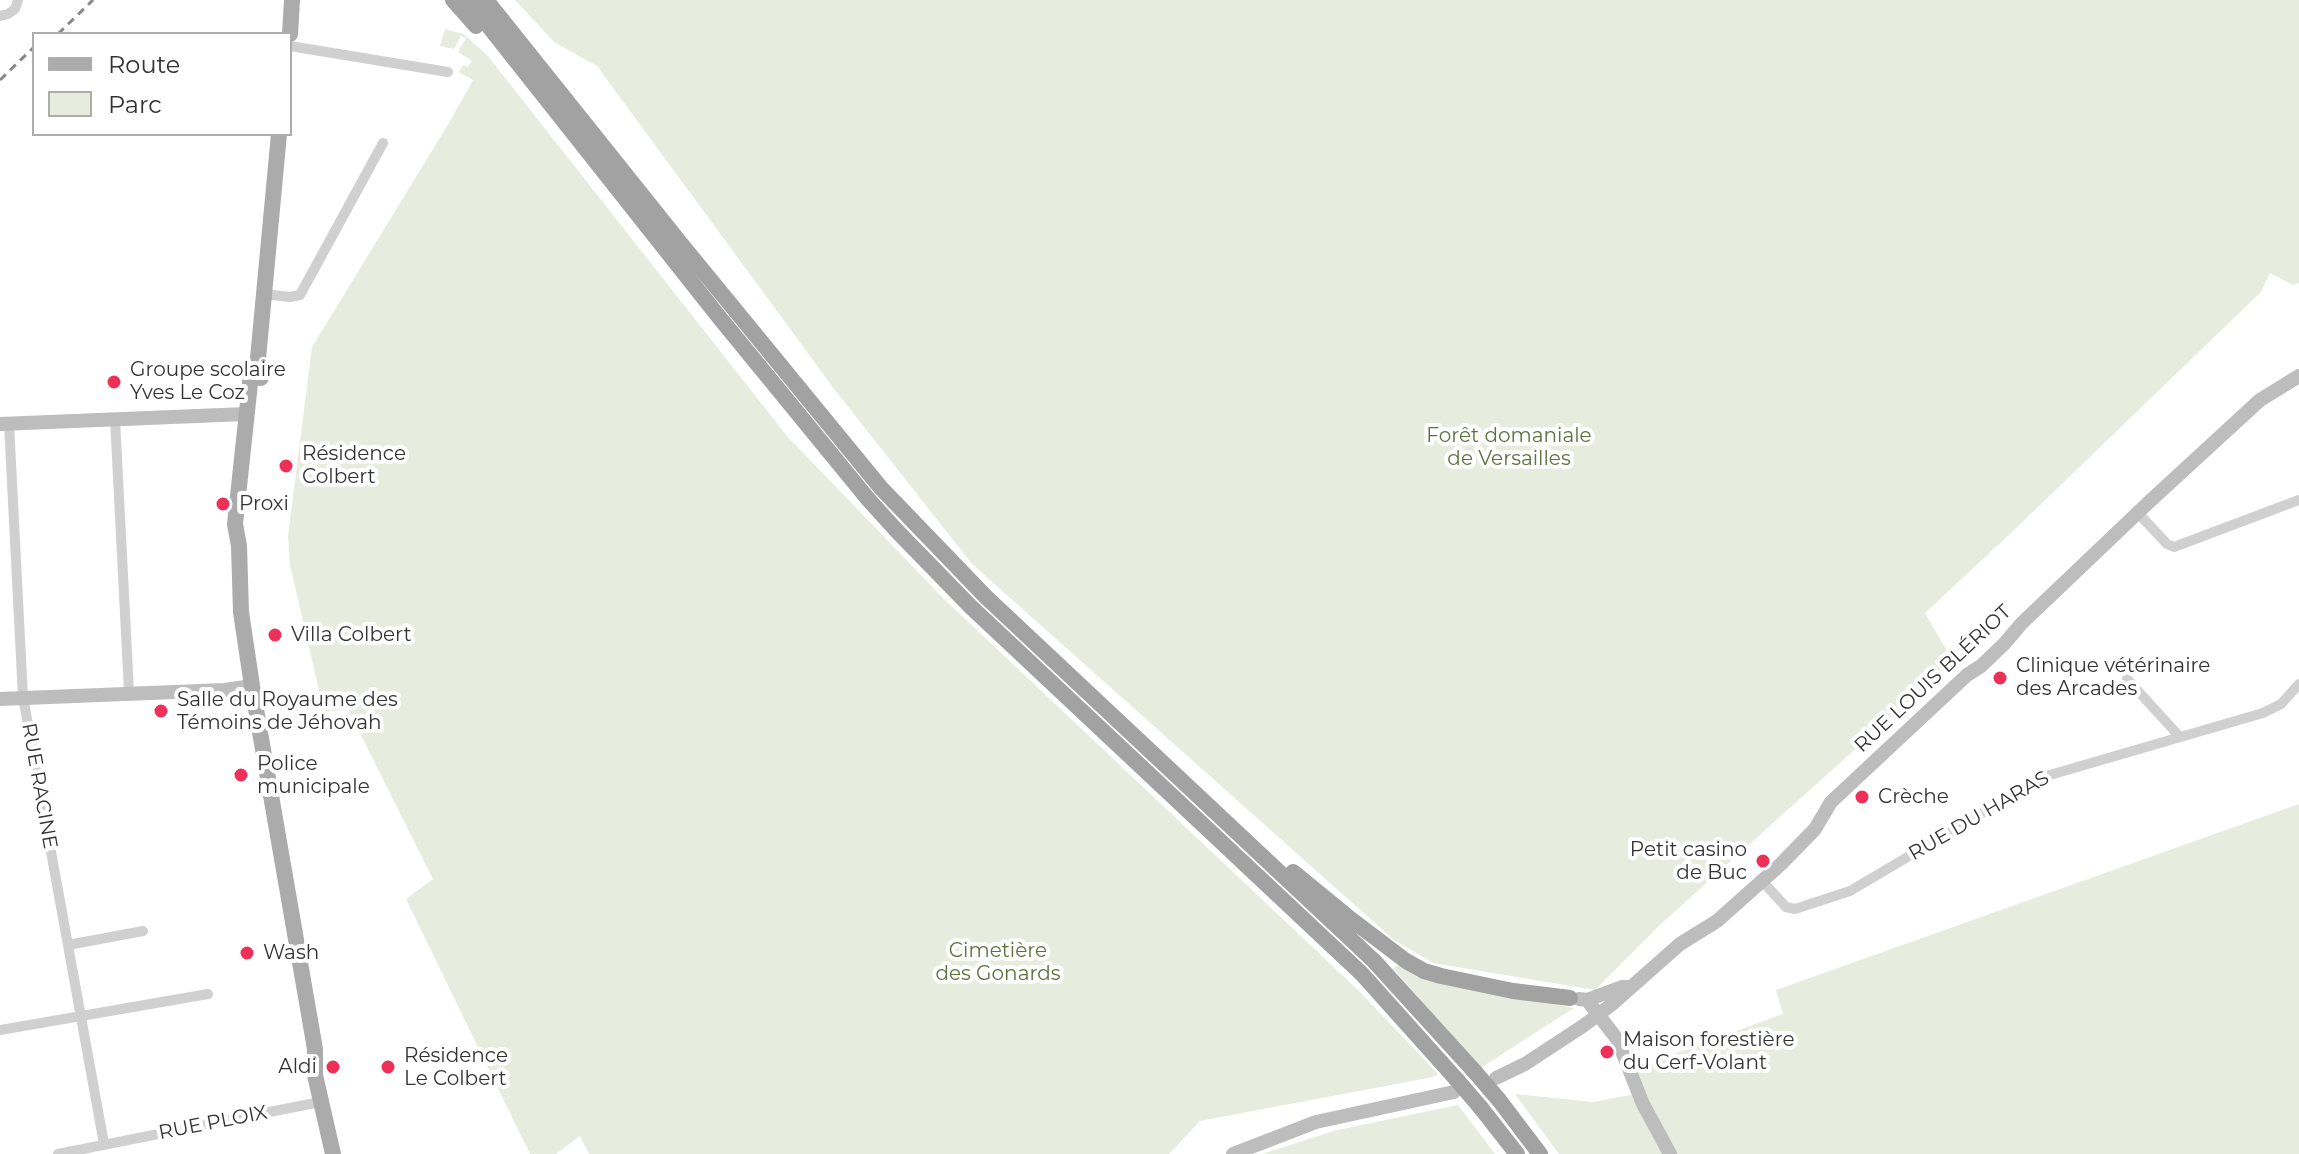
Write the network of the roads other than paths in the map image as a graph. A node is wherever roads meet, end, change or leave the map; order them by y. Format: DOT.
graph roads {
  1 [pos="18,0"];
  2 [pos="453,0"];
  3 [pos="468,0"];
  4 [pos="486,0"];
  5 [pos="293,6"];
  6 [pos="0,16"];
  7 [pos="290,32"];
  8 [pos="292,46"];
  9 [pos="448,72"];
  10 [pos="542,93"];
  11 [pos="279,136"];
  12 [pos="383,143"];
  13 [pos="264,294"];
  14 [pos="2299,376"];
  15 [pos="251,414"];
  16 [pos="115,419"];
  17 [pos="5,424"];
  18 [pos="2299,500"];
  19 [pos="2138,513"];
  20 [pos="2127,679"];
  21 [pos="2299,684"];
  22 [pos="252,686"];
  23 [pos="129,692"];
  24 [pos="23,697"];
  25 [pos="0,699"];
  26 [pos="2180,737"];
  27 [pos="1269,863"];
  28 [pos="1762,881"];
  29 [pos="143,931"];
  30 [pos="68,945"];
  31 [pos="1632,987"];
  32 [pos="208,994"];
  33 [pos="1570,998"];
  34 [pos="1587,1000"];
  35 [pos="1600,1014"];
  36 [pos="80,1016"];
  37 [pos="0,1030"];
  38 [pos="316,1057"];
  39 [pos="1496,1078"];
  40 [pos="1456,1086"];
  41 [pos="320,1102"];
  42 [pos="328,1126"];
  43 [pos="104,1144"];
  44 [pos="58,1154"];
  45 [pos="333,1154"];
  46 [pos="1233,1154"];
  47 [pos="1517,1154"];
  48 [pos="1540,1154"];
  49 [pos="1670,1154"];
  1 -- 6 [label="street"];
  2 -- 10 [label="highway"];
  3 -- 10 [label="highway"];
  4 -- 27 [label="highway"];
  5 -- 7 [label="main road"];
  8 -- 9 [label="street"];
  10 -- 40 [label="highway"];
  11 -- 13 [label="main road"];
  12 -- 13 [label="street"];
  13 -- 15 [label="main road"];
  14 -- 19 [label="main road, RUE LOUIS BLÉRIOT"];
  15 -- 16 [label="main road"];
  15 -- 22 [label="main road"];
  16 -- 17 [label="main road"];
  16 -- 23 [label="street"];
  17 -- 24 [label="street, RUE RACINE"];
  18 -- 19 [label="street"];
  19 -- 28 [label="main road, RUE LOUIS BLÉRIOT"];
  20 -- 26 [label="street"];
  21 -- 26 [label="street, RUE DU HARAS"];
  22 -- 23 [label="main road"];
  22 -- 38 [label="main road"];
  23 -- 24 [label="main road"];
  24 -- 25 [label="main road"];
  24 -- 30 [label="street, RUE RACINE"];
  26 -- 28 [label="street, RUE DU HARAS"];
  27 -- 33 [label="highway"];
  27 -- 48 [label="highway, bridge"];
  28 -- 31 [label="main road, RUE LOUIS BLÉRIOT"];
  29 -- 30 [label="street"];
  30 -- 36 [label="street, RUE RACINE"];
  31 -- 34 [label="main road"];
  31 -- 35 [label="main road, RUE LOUIS BLÉRIOT"];
  32 -- 36 [label="street"];
  33 -- 34 [label="main road"];
  34 -- 35 [label="main road"];
  35 -- 39 [label="main road, RUE LOUIS BLÉRIOT"];
  35 -- 49 [label="main road"];
  36 -- 37 [label="street"];
  36 -- 43 [label="street, RUE RACINE"];
  38 -- 41 [label="main road"];
  38 -- 42 [label="main road"];
  40 -- 46 [label="main road"];
  40 -- 47 [label="highway, bridge"];
  41 -- 42 [label="main road"];
  41 -- 43 [label="street, RUE PLOIX"];
  42 -- 45 [label="main road"];
  43 -- 44 [label="street, RUE PLOIX"];
}
